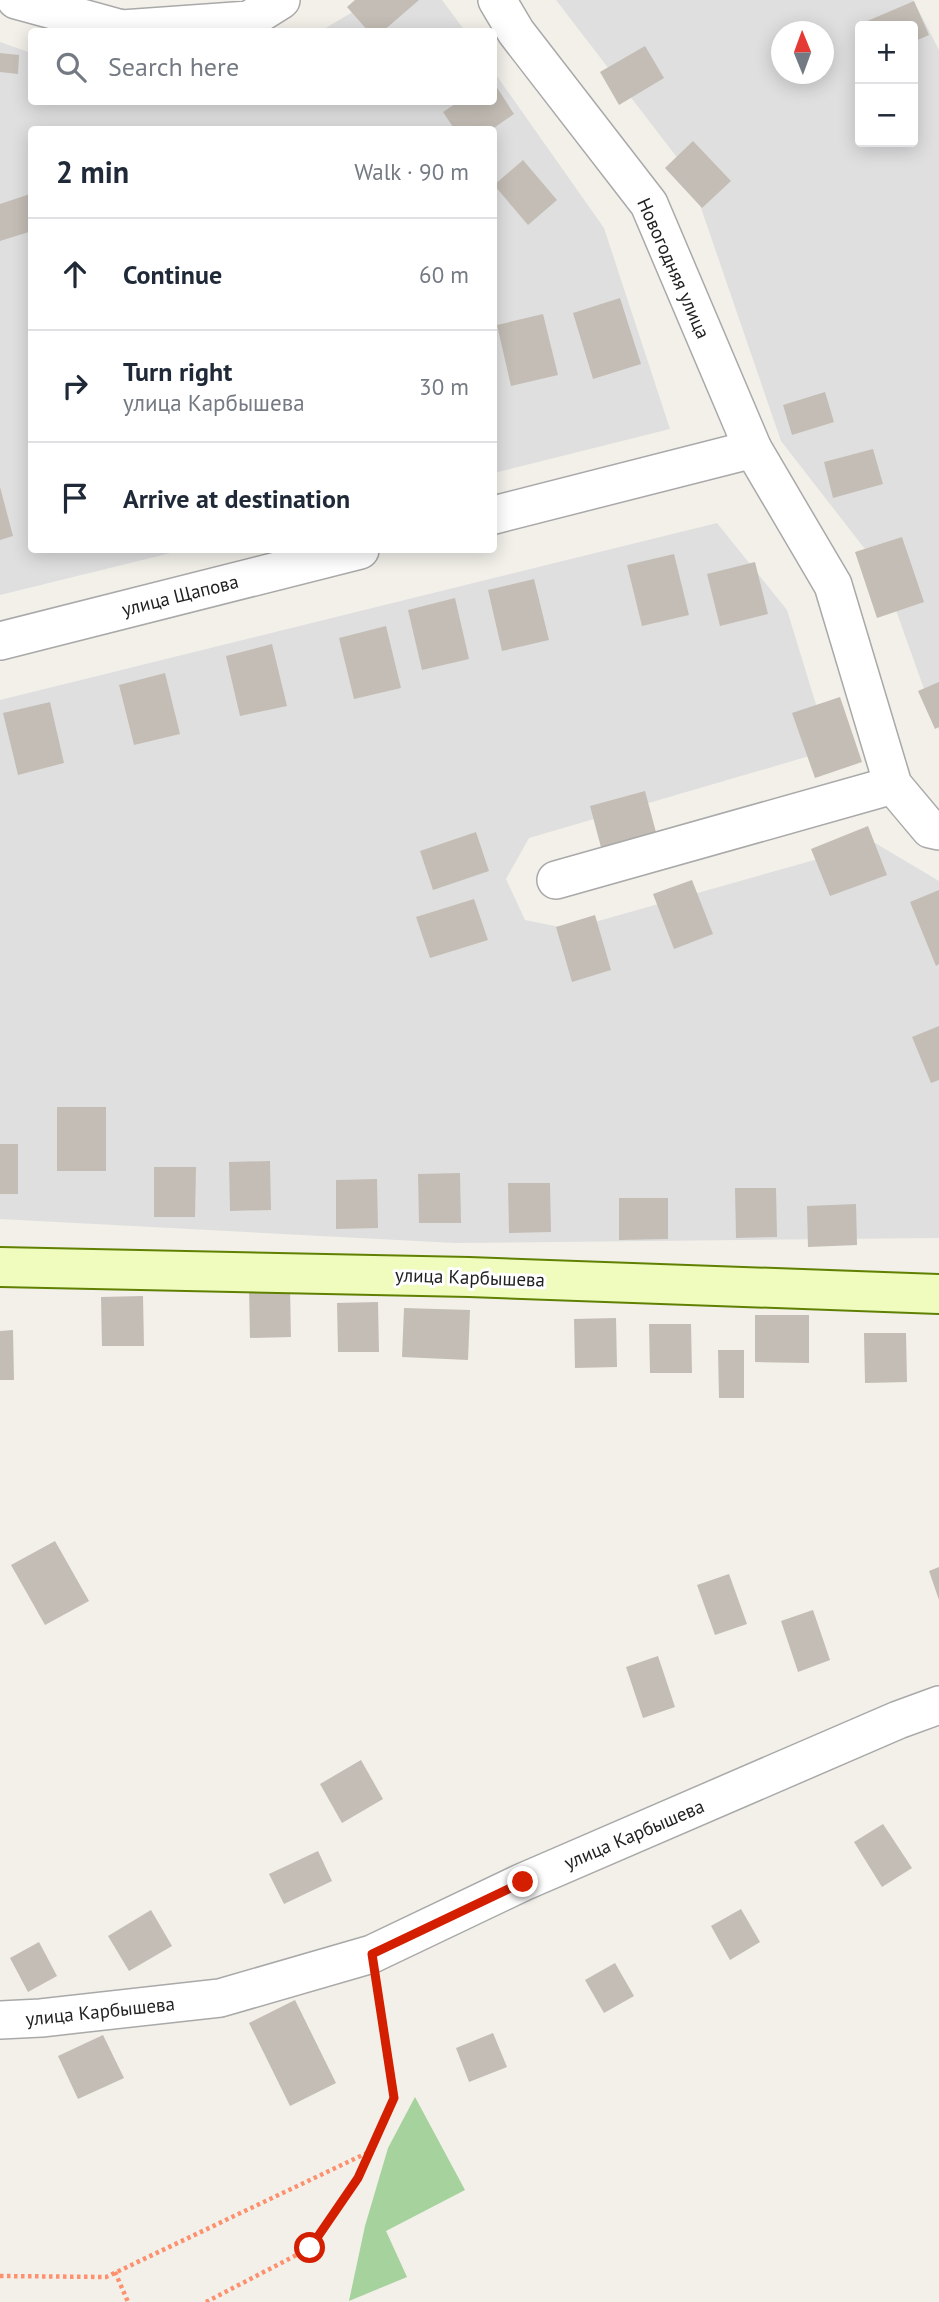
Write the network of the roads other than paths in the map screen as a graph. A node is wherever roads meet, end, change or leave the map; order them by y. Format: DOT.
graph roads {
  1 [pos="16,0"];
  2 [pos="281,0"];
  3 [pos="497,0"];
  4 [pos="118,28"];
  5 [pos="136,28"];
  6 [pos="754,449"];
  7 [pos="497,514"];
  8 [pos="348,553"];
  9 [pos="0,641"];
  10 [pos="893,785"];
  11 [pos="939,831"];
  12 [pos="556,880"];
  13 [pos="0,1267"];
  14 [pos="939,1294"];
  15 [pos="939,1705"];
  16 [pos="0,2020"];
  1 -- 4 [label="street"];
  2 -- 5 [label="street"];
  3 -- 6 [label="street, Новогодняя улица"];
  6 -- 7 [label="street"];
  6 -- 10 [label="street, Новогодняя улица"];
  8 -- 9 [label="street, улица Щапова"];
  10 -- 11 [label="street"];
  10 -- 12 [label="street"];
  13 -- 14 [label="main road, улица Карбышева"];
  15 -- 16 [label="street, улица Карбышева"];
}
